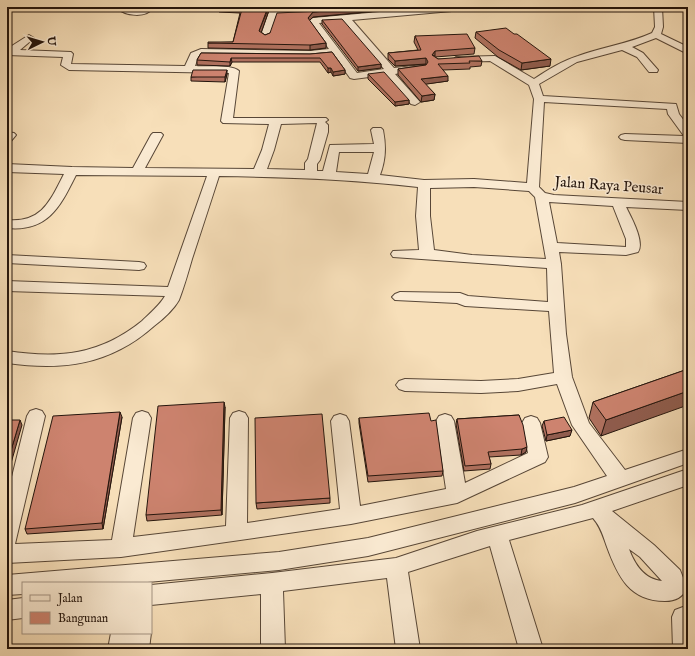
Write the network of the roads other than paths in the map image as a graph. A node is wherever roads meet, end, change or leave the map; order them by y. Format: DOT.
graph roads {
  1 [pos="119,7"];
  2 [pos="150,7"];
  3 [pos="463,7"];
  4 [pos="658,7"];
  5 [pos="441,8"];
  6 [pos="345,18"];
  7 [pos="322,20"];
  8 [pos="266,35"];
  9 [pos="656,35"];
  10 [pos="29,38"];
  11 [pos="624,47"];
  12 [pos="337,51"];
  13 [pos="688,51"];
  14 [pos="9,52"];
  15 [pos="452,59"];
  16 [pos="422,67"];
  17 [pos="189,70"];
  18 [pos="653,70"];
  19 [pos="390,72"];
  20 [pos="534,83"];
  21 [pos="539,99"];
  22 [pos="415,102"];
  23 [pos="276,120"];
  24 [pos="377,130"];
  25 [pos="688,134"];
  26 [pos="157,135"];
  27 [pos="688,140"];
  28 [pos="380,148"];
  29 [pos="688,148"];
  30 [pos="7,168"];
  31 [pos="72,171"];
  32 [pos="137,172"];
  33 [pos="214,172"];
  34 [pos="259,173"];
  35 [pos="311,174"];
  36 [pos="329,176"];
  37 [pos="374,178"];
  38 [pos="424,184"];
  39 [pos="537,191"];
  40 [pos="618,203"];
  41 [pos="688,206"];
  42 [pos="7,224"];
  43 [pos="550,247"];
  44 [pos="398,254"];
  45 [pos="427,254"];
  46 [pos="7,259"];
  47 [pos="554,264"];
  48 [pos="139,266"];
  49 [pos="7,286"];
  50 [pos="174,292"];
  51 [pos="400,297"];
  52 [pos="556,307"];
  53 [pos="7,357"];
  54 [pos="564,377"];
  55 [pos="405,384"];
  56 [pos="36,416"];
  57 [pos="142,418"];
  58 [pos="239,418"];
  59 [pos="340,421"];
  60 [pos="445,421"];
  61 [pos="531,423"];
  62 [pos="688,456"];
  63 [pos="688,476"];
  64 [pos="621,480"];
  65 [pos="457,495"];
  66 [pos="352,516"];
  67 [pos="236,533"];
  68 [pos="497,535"];
  69 [pos="7,540"];
  70 [pos="150,544"];
  71 [pos="121,548"];
  72 [pos="7,554"];
  73 [pos="396,567"];
  74 [pos="138,578"];
  75 [pos="50,582"];
  76 [pos="272,583"];
  77 [pos="22,584"];
  78 [pos="7,585"];
  79 [pos="152,595"];
  80 [pos="683,617"];
  81 [pos="123,634"];
  82 [pos="139,634"];
  83 [pos="120,649"];
  84 [pos="137,649"];
  85 [pos="273,649"];
  86 [pos="408,649"];
  87 [pos="530,649"];
  88 [pos="685,649"];
  1 -- 2 [label="street"];
  3 -- 5 [label="street"];
  4 -- 9 [label="street"];
  5 -- 6 [label="street"];
  6 -- 7 [label="street"];
  6 -- 19 [label="street"];
  7 -- 8 [label="street"];
  7 -- 12 [label="street"];
  9 -- 11 [label="street"];
  9 -- 13 [label="street"];
  10 -- 14 [label="street"];
  11 -- 18 [label="street"];
  11 -- 20 [label="street"];
  12 -- 17 [label="street"];
  12 -- 19 [label="street"];
  14 -- 17 [label="street"];
  15 -- 20 [label="street"];
  16 -- 19 [label="street"];
  17 -- 23 [label="street"];
  19 -- 22 [label="street"];
  20 -- 21 [label="street"];
  21 -- 25 [label="street"];
  21 -- 39 [label="street"];
  23 -- 34 [label="street"];
  23 -- 35 [label="street"];
  24 -- 28 [label="street"];
  26 -- 32 [label="street"];
  27 -- 29 [label="street"];
  28 -- 36 [label="street"];
  28 -- 37 [label="street"];
  30 -- 31 [label="street, Jalan Raya Peusar"];
  31 -- 32 [label="street, Jalan Raya Peusar"];
  31 -- 42 [label="street"];
  32 -- 33 [label="street, Jalan Raya Peusar"];
  33 -- 34 [label="street, Jalan Raya Peusar"];
  33 -- 50 [label="street"];
  34 -- 35 [label="street, Jalan Raya Peusar"];
  35 -- 36 [label="street, Jalan Raya Peusar"];
  36 -- 37 [label="street, Jalan Raya Peusar"];
  37 -- 38 [label="street, Jalan Raya Peusar"];
  38 -- 39 [label="street, Jalan Raya Peusar"];
  38 -- 45 [label="street"];
  39 -- 40 [label="street, Jalan Raya Peusar"];
  39 -- 43 [label="street"];
  40 -- 41 [label="street, Jalan Raya Peusar"];
  40 -- 43 [label="street"];
  43 -- 47 [label="street"];
  44 -- 45 [label="street"];
  45 -- 47 [label="street"];
  46 -- 48 [label="street"];
  47 -- 52 [label="street"];
  49 -- 50 [label="street"];
  50 -- 53 [label="street"];
  51 -- 52 [label="street"];
  52 -- 54 [label="street"];
  54 -- 55 [label="street"];
  54 -- 64 [label="street"];
  56 -- 69 [label="street"];
  57 -- 71 [label="street"];
  58 -- 67 [label="street"];
  59 -- 66 [label="street"];
  60 -- 65 [label="street"];
  61 -- 65 [label="street"];
  62 -- 64 [label="street"];
  63 -- 68 [label="street"];
  64 -- 74 [label="street"];
  65 -- 66 [label="street"];
  66 -- 67 [label="street"];
  67 -- 70 [label="street"];
  68 -- 73 [label="street"];
  68 -- 87 [label="street"];
  70 -- 71 [label="street"];
  70 -- 74 [label="street"];
  71 -- 72 [label="street"];
  73 -- 76 [label="street"];
  73 -- 86 [label="street"];
  74 -- 75 [label="street"];
  76 -- 79 [label="street"];
  76 -- 85 [label="street"];
  77 -- 78 [label="street"];
  80 -- 88 [label="street"];
  81 -- 83 [label="street"];
  82 -- 84 [label="street"];
}
